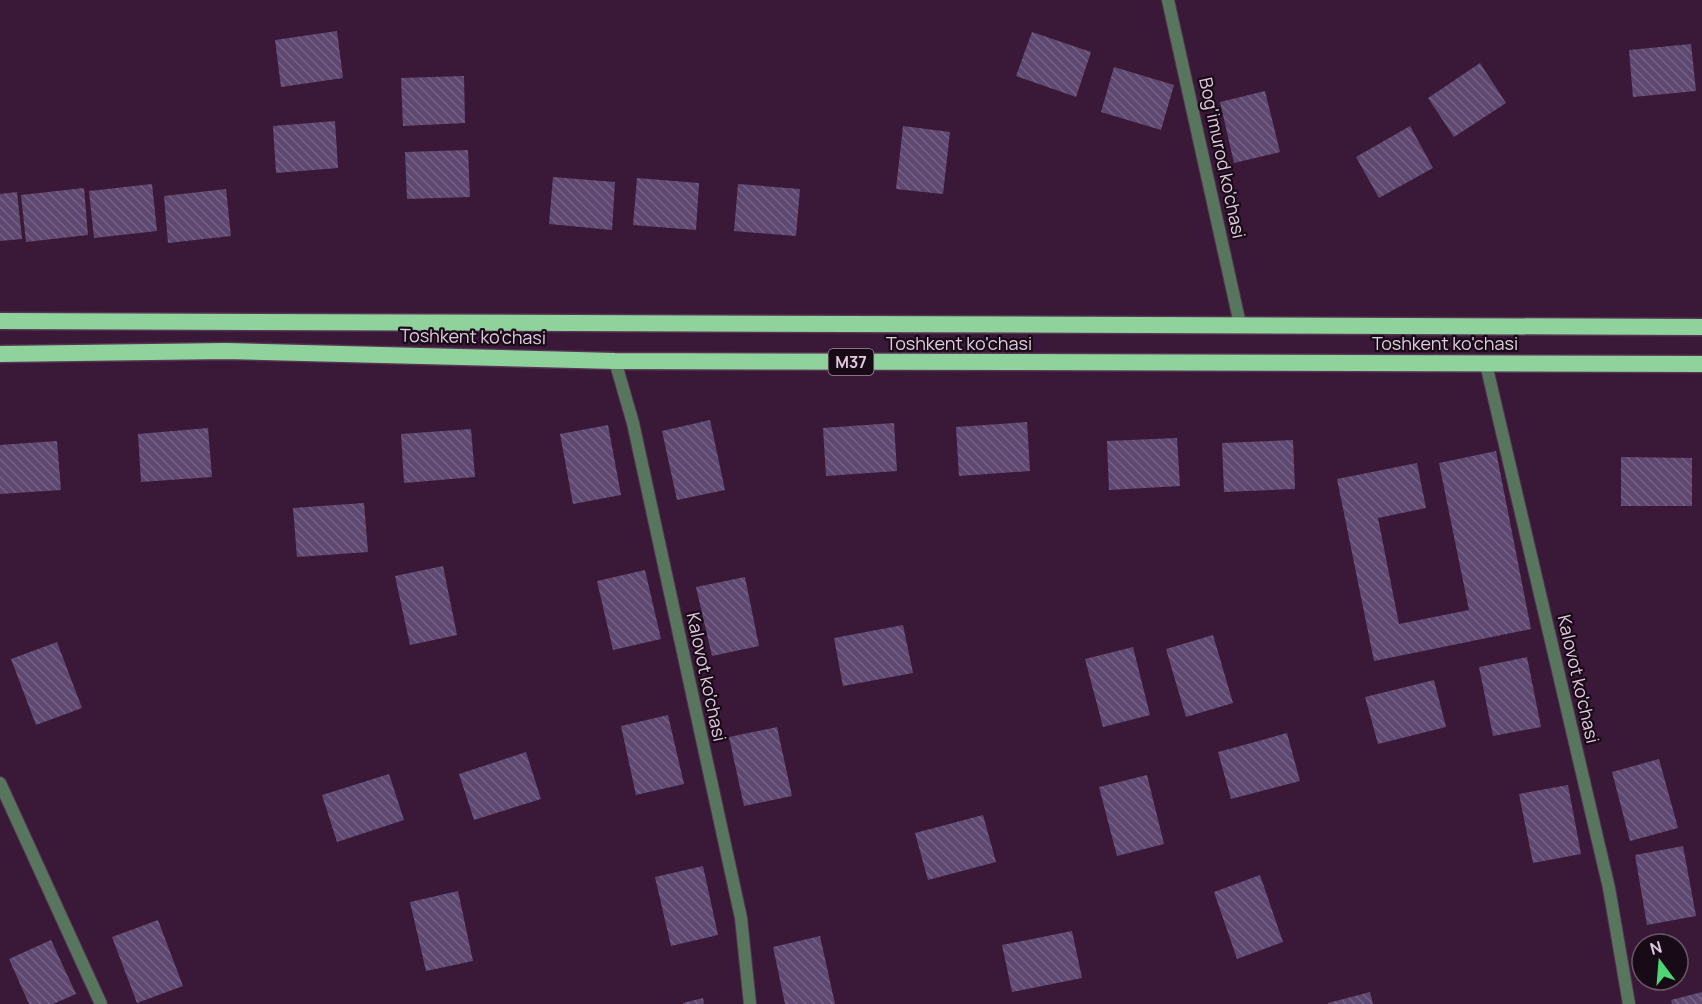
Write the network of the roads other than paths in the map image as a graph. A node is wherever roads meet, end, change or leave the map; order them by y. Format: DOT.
graph roads {
  1 [pos="1168,0"];
  2 [pos="0,321"];
  3 [pos="1240,324"];
  4 [pos="1702,327"];
  5 [pos="0,354"];
  6 [pos="615,361"];
  7 [pos="1486,364"];
  8 [pos="1702,364"];
  9 [pos="0,783"];
  10 [pos="101,1004"];
  11 [pos="750,1004"];
  12 [pos="1629,1004"];
  1 -- 3 [label="street, Bog'imurod ko'chasi"];
  2 -- 3 [label="highway, Toshkent ko'chasi / M37"];
  3 -- 4 [label="highway, Toshkent ko'chasi / M37"];
  5 -- 6 [label="highway, Toshkent ko'chasi / M37"];
  6 -- 7 [label="highway, Toshkent ko'chasi / M37"];
  6 -- 11 [label="street, Kalovot ko'chasi"];
  7 -- 8 [label="highway, Toshkent ko'chasi / M37"];
  7 -- 12 [label="street, Kalovot ko'chasi"];
  9 -- 10 [label="street"];
}
